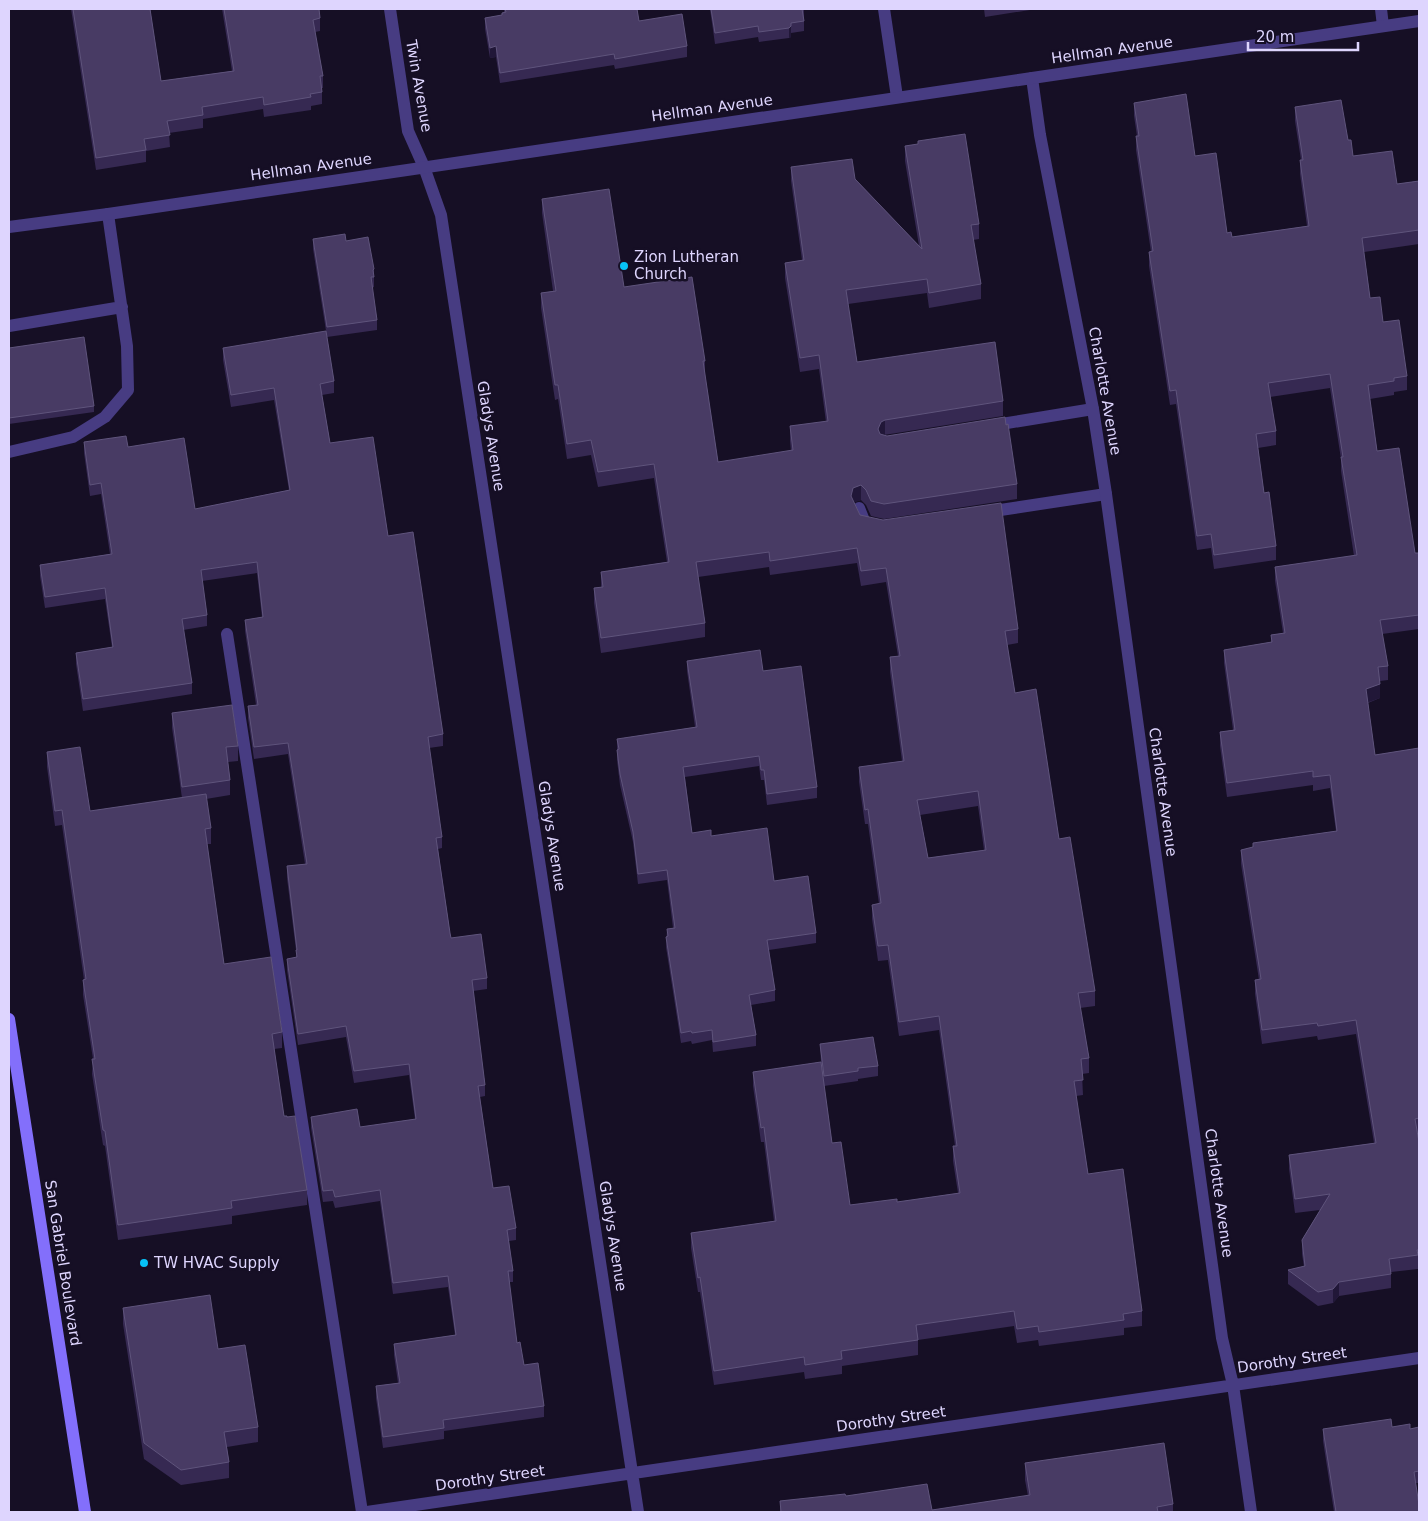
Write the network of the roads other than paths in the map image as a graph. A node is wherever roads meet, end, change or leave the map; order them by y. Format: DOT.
graph roads {
  1 [pos="390,9"];
  2 [pos="884,9"];
  3 [pos="1381,9"];
  4 [pos="1419,21"];
  5 [pos="1383,26"];
  6 [pos="1032,78"];
  7 [pos="897,97"];
  8 [pos="424,167"];
  9 [pos="108,214"];
  10 [pos="9,227"];
  11 [pos="122,307"];
  12 [pos="9,326"];
  13 [pos="1093,409"];
  14 [pos="979,427"];
  15 [pos="9,452"];
  16 [pos="1106,494"];
  17 [pos="859,508"];
  18 [pos="971,514"];
  19 [pos="884,527"];
  20 [pos="227,634"];
  21 [pos="9,1019"];
  22 [pos="1419,1358"];
  23 [pos="1232,1385"];
  24 [pos="633,1473"];
  25 [pos="85,1512"];
  26 [pos="362,1512"];
  27 [pos="368,1512"];
  28 [pos="638,1512"];
  29 [pos="1251,1512"];
  1 -- 8 [label="street, Twin Avenue"];
  2 -- 7 [label="street"];
  3 -- 5 [label="street"];
  4 -- 5 [label="street, Hellman Avenue"];
  5 -- 6 [label="street, Hellman Avenue"];
  6 -- 7 [label="street, Hellman Avenue"];
  6 -- 13 [label="street, Charlotte Avenue"];
  7 -- 8 [label="street, Hellman Avenue"];
  8 -- 9 [label="street, Hellman Avenue"];
  8 -- 24 [label="street, Gladys Avenue"];
  9 -- 10 [label="street, Hellman Avenue"];
  9 -- 11 [label="street"];
  11 -- 12 [label="street"];
  11 -- 15 [label="street"];
  13 -- 14 [label="street"];
  13 -- 16 [label="street, Charlotte Avenue"];
  16 -- 18 [label="street"];
  16 -- 23 [label="street, Charlotte Avenue"];
  17 -- 19 [label="street"];
  20 -- 26 [label="street"];
  21 -- 25 [label="main road, San Gabriel Boulevard"];
  22 -- 23 [label="street, Dorothy Street"];
  23 -- 24 [label="street, Dorothy Street"];
  23 -- 29 [label="street, Charlotte Avenue"];
  24 -- 27 [label="street, Dorothy Street"];
  24 -- 28 [label="street, Gladys Avenue"];
}
